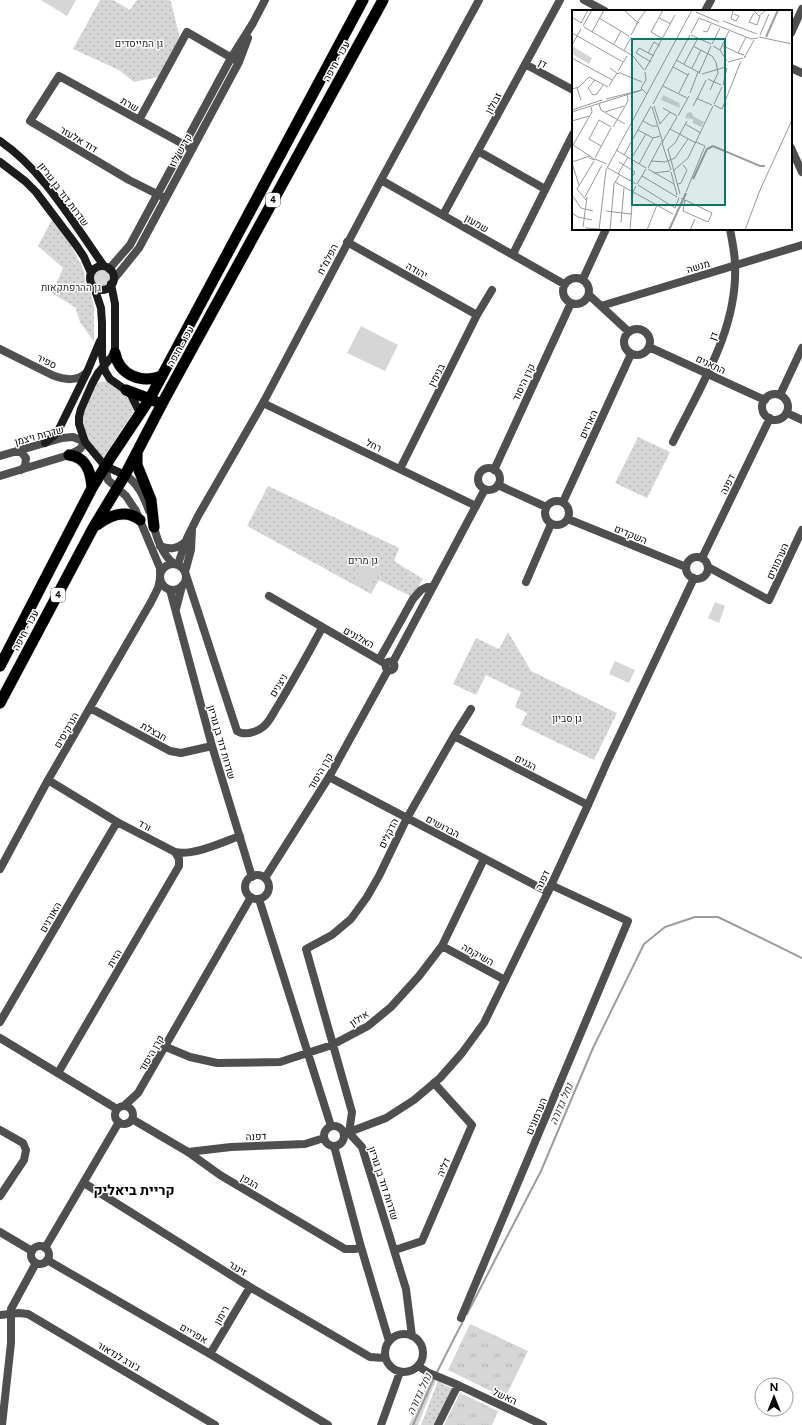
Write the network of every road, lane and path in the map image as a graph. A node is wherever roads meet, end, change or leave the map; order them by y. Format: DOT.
graph roads {
  1 [pos="363,0"];
  2 [pos="383,0"];
  3 [pos="479,0"];
  4 [pos="560,0"];
  5 [pos="584,0"];
  6 [pos="711,0"];
  7 [pos="262,1"];
  8 [pos="802,9"];
  9 [pos="603,10"];
  10 [pos="706,10"];
  11 [pos="253,24"];
  12 [pos="792,31"];
  13 [pos="231,58"];
  14 [pos="239,62"];
  15 [pos="525,64"];
  16 [pos="792,68"];
  17 [pos="802,73"];
  18 [pos="59,76"];
  19 [pos="572,89"];
  20 [pos="139,120"];
  21 [pos="572,136"];
  22 [pos="0,141"];
  23 [pos="184,145"];
  24 [pos="192,149"];
  25 [pos="792,150"];
  26 [pos="478,151"];
  27 [pos="0,162"];
  28 [pos="802,172"];
  29 [pos="381,180"];
  30 [pos="545,190"];
  31 [pos="158,194"];
  32 [pos="165,198"];
  33 [pos="443,215"];
  34 [pos="606,230"];
  35 [pos="730,230"];
  36 [pos="347,242"];
  37 [pos="802,245"];
  38 [pos="513,254"];
  39 [pos="735,265"];
  40 [pos="106,267"];
  41 [pos="91,273"];
  42 [pos="583,279"];
  43 [pos="112,282"];
  44 [pos="564,284"];
  45 [pos="94,287"];
  46 [pos="492,290"];
  47 [pos="589,295"];
  48 [pos="571,303"];
  49 [pos="601,306"];
  50 [pos="477,315"];
  51 [pos="629,332"];
  52 [pos="102,333"];
  53 [pos="649,347"];
  54 [pos="802,348"];
  55 [pos="0,349"];
  56 [pos="115,353"];
  57 [pos="631,354"];
  58 [pos="104,366"];
  59 [pos="87,372"];
  60 [pos="707,373"];
  61 [pos="162,376"];
  62 [pos="110,379"];
  63 [pos="92,384"];
  64 [pos="126,390"];
  65 [pos="780,396"];
  66 [pos="149,400"];
  67 [pos="164,400"];
  68 [pos="765,400"];
  69 [pos="263,403"];
  70 [pos="787,413"];
  71 [pos="140,414"];
  72 [pos="770,418"];
  73 [pos="802,420"];
  74 [pos="85,442"];
  75 [pos="673,442"];
  76 [pos="45,443"];
  77 [pos="137,451"];
  78 [pos="15,452"];
  79 [pos="69,455"];
  80 [pos="0,456"];
  81 [pos="105,466"];
  82 [pos="400,469"];
  83 [pos="20,470"];
  84 [pos="494,470"];
  85 [pos="125,475"];
  86 [pos="0,476"];
  87 [pos="498,485"];
  88 [pos="92,488"];
  89 [pos="117,488"];
  90 [pos="485,489"];
  91 [pos="563,502"];
  92 [pos="476,506"];
  93 [pos="546,507"];
  94 [pos="568,519"];
  95 [pos="140,520"];
  96 [pos="551,524"];
  97 [pos="154,527"];
  98 [pos="93,528"];
  99 [pos="192,528"];
  100 [pos="802,530"];
  101 [pos="185,542"];
  102 [pos="160,546"];
  103 [pos="702,558"];
  104 [pos="176,564"];
  105 [pos="686,567"];
  106 [pos="708,567"];
  107 [pos="186,573"];
  108 [pos="160,576"];
  109 [pos="694,578"];
  110 [pos="526,582"];
  111 [pos="182,586"];
  112 [pos="432,587"];
  113 [pos="168,589"];
  114 [pos="269,596"];
  115 [pos="151,602"];
  116 [pos="176,612"];
  117 [pos="322,628"];
  118 [pos="386,664"];
  119 [pos="0,666"];
  120 [pos="0,703"];
  121 [pos="90,708"];
  122 [pos="471,709"];
  123 [pos="237,731"];
  124 [pos="454,736"];
  125 [pos="212,746"];
  126 [pos="329,777"];
  127 [pos="48,780"];
  128 [pos="588,806"];
  129 [pos="407,818"];
  130 [pos="117,822"];
  131 [pos="240,836"];
  132 [pos="175,852"];
  133 [pos="484,859"];
  134 [pos="0,869"];
  135 [pos="252,877"];
  136 [pos="265,878"];
  137 [pos="549,888"];
  138 [pos="255,898"];
  139 [pos="628,921"];
  140 [pos="442,946"];
  141 [pos="505,980"];
  142 [pos="0,1022"];
  143 [pos="0,1038"];
  144 [pos="332,1045"];
  145 [pos="166,1047"];
  146 [pos="307,1054"];
  147 [pos="58,1073"];
  148 [pos="434,1083"];
  149 [pos="138,1093"];
  150 [pos="121,1107"];
  151 [pos="133,1115"];
  152 [pos="119,1122"];
  153 [pos="331,1126"];
  154 [pos="0,1130"];
  155 [pos="347,1133"];
  156 [pos="324,1138"];
  157 [pos="334,1146"];
  158 [pos="188,1152"];
  159 [pos="84,1183"];
  160 [pos="0,1196"];
  161 [pos="0,1232"];
  162 [pos="361,1247"];
  163 [pos="45,1248"];
  164 [pos="395,1250"];
  165 [pos="32,1252"];
  166 [pos="47,1260"];
  167 [pos="36,1263"];
  168 [pos="250,1287"];
  169 [pos="10,1314"];
  170 [pos="0,1315"];
  171 [pos="461,1318"];
  172 [pos="412,1336"];
  173 [pos="389,1341"];
  174 [pos="210,1354"];
  175 [pos="385,1358"];
  176 [pos="418,1366"];
  177 [pos="400,1372"];
  178 [pos="458,1385"];
  179 [pos="2,1425"];
  180 [pos="215,1425"];
  181 [pos="328,1425"];
  182 [pos="381,1425"];
  183 [pos="438,1425"];
  184 [pos="543,1425"];
  1 -- 61 [label="highway, עכו - חיפה / 4"];
  2 -- 67 [label="highway, עכו - חיפה / 4"];
  3 -- 29 [label="street, הפלמ\"ח"];
  4 -- 15 [label="street, זבולון"];
  5 -- 9 [label="street"];
  6 -- 10 [label="street"];
  7 -- 11 [label="street, קדיש לוז"];
  8 -- 12 [label="street"];
  11 -- 13 [label="street, קדיש לוז"];
  11 -- 14 [label="street, קדיש לוז"];
  13 -- 14 [label="street"];
  13 -- 20 [label="street"];
  13 -- 23 [label="street, קדיש לוז"];
  14 -- 24 [label="street, קדיש לוז"];
  15 -- 19 [label="street, דן"];
  15 -- 26 [label="street, זבולון"];
  16 -- 17 [label="street"];
  18 -- 20 [label="street, שרת"];
  18 -- 31 [label="street, דוד אלעזר"];
  20 -- 23 [label="street, שרת"];
  21 -- 30 [label="street"];
  22 -- 40 [label="main road, שדרות דוד בן גוריון"];
  23 -- 24 [label="street, שרת"];
  23 -- 31 [label="street, קדיש לוז"];
  24 -- 32 [label="street, קדיש לוז"];
  25 -- 28 [label="street"];
  26 -- 30 [label="street"];
  26 -- 33 [label="street, זבולון"];
  27 -- 41 [label="main road, שדרות דוד בן גוריון"];
  29 -- 33 [label="street, שמעון"];
  29 -- 36 [label="street, הפלמ\"ח"];
  30 -- 38 [label="street"];
  31 -- 32 [label="street, דוד אלעזר"];
  31 -- 40 [label="street, קדיש לוז"];
  32 -- 43 [label="street, קדיש לוז"];
  33 -- 38 [label="street, שמעון"];
  34 -- 42 [label="street"];
  35 -- 39 [label="street, דן"];
  36 -- 50 [label="street, יהודה"];
  36 -- 69 [label="street, הפלמ\"ח"];
  37 -- 39 [label="street, מנשה"];
  38 -- 44 [label="street, שמעון"];
  39 -- 49 [label="street, מנשה"];
  39 -- 60 [label="street, דן"];
  40 -- 41 [label="main road"];
  40 -- 43 [label="main road"];
  41 -- 45 [label="main road"];
  42 -- 44 [label="street"];
  42 -- 47 [label="street"];
  43 -- 45 [label="main road"];
  43 -- 56 [label="main road"];
  44 -- 48 [label="street"];
  45 -- 52 [label="main road"];
  46 -- 50 [label="street, בנימין"];
  47 -- 48 [label="street"];
  47 -- 49 [label="street"];
  48 -- 84 [label="street, קרן היסוד"];
  49 -- 51 [label="street"];
  50 -- 82 [label="street, בנימין"];
  51 -- 53 [label="street"];
  51 -- 57 [label="street"];
  52 -- 58 [label="main road"];
  52 -- 59 [label="main road"];
  53 -- 57 [label="street"];
  53 -- 60 [label="street, התאנים"];
  54 -- 65 [label="street"];
  55 -- 59 [label="street, ספיר"];
  56 -- 58 [label="main road"];
  56 -- 61 [label="highway"];
  57 -- 91 [label="street, הארזים"];
  58 -- 62 [label="main road"];
  58 -- 63 [label="main road"];
  59 -- 76 [label="main road"];
  60 -- 68 [label="street, התאנים"];
  60 -- 75 [label="street, דן"];
  61 -- 66 [label="highway, עכו - חיפה / 4"];
  62 -- 63 [label="main road"];
  62 -- 64 [label="main road"];
  63 -- 74 [label="main road"];
  64 -- 66 [label="highway"];
  64 -- 71 [label="main road"];
  65 -- 68 [label="street"];
  65 -- 70 [label="street"];
  66 -- 67 [label="highway"];
  66 -- 71 [label="highway, עכו - חיפה / 4"];
  67 -- 77 [label="highway, עכו - חיפה / 4"];
  68 -- 72 [label="street"];
  69 -- 82 [label="street, רחל"];
  69 -- 99 [label="street, הפלמ\"ח"];
  70 -- 72 [label="street"];
  70 -- 73 [label="street"];
  71 -- 81 [label="highway, עכו - חיפה / 4"];
  72 -- 103 [label="street, דפנה"];
  74 -- 76 [label="street, שדרות ויצמן"];
  74 -- 79 [label="street"];
  74 -- 81 [label="main road"];
  76 -- 78 [label="street, שדרות ויצמן"];
  77 -- 85 [label="highway, עכו - חיפה / 4"];
  77 -- 97 [label="highway"];
  78 -- 80 [label="street, שדרות ויצמן"];
  78 -- 83 [label="street"];
  79 -- 83 [label="street"];
  79 -- 88 [label="highway"];
  81 -- 85 [label="main road"];
  81 -- 88 [label="highway, עכו - חיפה / 4"];
  81 -- 89 [label="street"];
  82 -- 92 [label="street, רחל"];
  83 -- 86 [label="street"];
  84 -- 87 [label="street"];
  84 -- 90 [label="street"];
  85 -- 89 [label="highway, עכו - חיפה / 4"];
  85 -- 97 [label="street"];
  87 -- 90 [label="street"];
  87 -- 93 [label="street"];
  88 -- 119 [label="highway, עכו - חיפה / 4"];
  89 -- 95 [label="street"];
  89 -- 98 [label="highway, עכו - חיפה / 4"];
  90 -- 92 [label="street, קרן היסוד"];
  91 -- 93 [label="street"];
  91 -- 94 [label="street"];
  92 -- 112 [label="street, קרן היסוד"];
  93 -- 96 [label="street"];
  94 -- 96 [label="street"];
  94 -- 105 [label="street, השקדים"];
  95 -- 98 [label="highway"];
  95 -- 108 [label="street"];
  96 -- 110 [label="street"];
  97 -- 102 [label="street"];
  98 -- 120 [label="highway, עכו - חיפה / 4"];
  99 -- 101 [label="street, הפלמ\"ח"];
  99 -- 107 [label="street, הפלמ\"ח"];
  100 -- 106 [label="street, הערמונים"];
  101 -- 102 [label="street"];
  101 -- 104 [label="street, הפלמ\"ח"];
  102 -- 104 [label="street"];
  103 -- 105 [label="street"];
  103 -- 106 [label="street"];
  104 -- 107 [label="street"];
  104 -- 108 [label="street"];
  105 -- 109 [label="street"];
  106 -- 109 [label="street"];
  107 -- 111 [label="street"];
  107 -- 123 [label="street, שדרות דוד בן גוריון"];
  108 -- 113 [label="street"];
  108 -- 115 [label="street, הנרקיסים"];
  109 -- 128 [label="street, דפנה"];
  111 -- 113 [label="street"];
  111 -- 116 [label="street, שדרות דוד בן גוריון"];
  112 -- 118 [label="street, קרן היסוד"];
  112 -- 118 [label="street"];
  113 -- 115 [label="street, הנרקיסים"];
  113 -- 116 [label="street, שדרות דוד בן גוריון"];
  114 -- 117 [label="street, האלונים"];
  115 -- 121 [label="street, הנרקיסים"];
  116 -- 125 [label="street, שדרות דוד בן גוריון"];
  117 -- 118 [label="street, האלונים"];
  117 -- 123 [label="street, ניצנים"];
  118 -- 126 [label="street, קרן היסוד"];
  121 -- 125 [label="street, חבצלת"];
  121 -- 127 [label="street, הנרקיסים"];
  122 -- 124 [label="street, הדקלים"];
  124 -- 128 [label="street, הגנים"];
  124 -- 129 [label="street, הדקלים"];
  125 -- 131 [label="street, שדרות דוד בן גוריון"];
  126 -- 129 [label="street, הברושים"];
  126 -- 136 [label="street, קרן היסוד"];
  127 -- 130 [label="street, ורד"];
  127 -- 134 [label="street, הנרקיסים"];
  128 -- 137 [label="street, דפנה"];
  129 -- 133 [label="street, הברושים"];
  129 -- 144 [label="street, הדקלים"];
  130 -- 132 [label="street, ורד"];
  130 -- 142 [label="street, האורנים"];
  131 -- 132 [label="street, ורד"];
  131 -- 135 [label="street, שדרות דוד בן גוריון"];
  132 -- 147 [label="street, הזית"];
  133 -- 137 [label="street, הברושים"];
  133 -- 140 [label="street, אילון"];
  135 -- 136 [label="street"];
  135 -- 138 [label="street"];
  136 -- 138 [label="street"];
  137 -- 139 [label="street, הברושים"];
  137 -- 141 [label="street, דפנה"];
  138 -- 145 [label="street, קרן היסוד"];
  138 -- 146 [label="street"];
  139 -- 171 [label="street, הערמונים"];
  140 -- 141 [label="street, השיקמה"];
  140 -- 144 [label="street, אילון"];
  141 -- 148 [label="street, דפנה"];
  143 -- 147 [label="street"];
  144 -- 146 [label="street, אילון"];
  144 -- 155 [label="street"];
  145 -- 146 [label="street, אילון"];
  145 -- 149 [label="street, קרן היסוד"];
  146 -- 153 [label="street"];
  147 -- 150 [label="street"];
  148 -- 155 [label="street, דפנה"];
  148 -- 164 [label="street, דליה"];
  149 -- 150 [label="street, קרן היסוד"];
  149 -- 151 [label="street, קרן היסוד"];
  150 -- 151 [label="street"];
  150 -- 152 [label="street"];
  151 -- 152 [label="street"];
  151 -- 158 [label="street, הגפן"];
  152 -- 159 [label="street"];
  153 -- 155 [label="street"];
  153 -- 156 [label="street"];
  154 -- 160 [label="street"];
  155 -- 157 [label="street"];
  155 -- 164 [label="street, שדרות דוד בן גוריון"];
  156 -- 157 [label="street"];
  156 -- 158 [label="street, דפנה"];
  157 -- 162 [label="street"];
  158 -- 162 [label="street, הגפן"];
  159 -- 163 [label="street"];
  159 -- 168 [label="street, זינגר"];
  161 -- 165 [label="street"];
  162 -- 173 [label="street"];
  163 -- 165 [label="street"];
  163 -- 166 [label="street"];
  164 -- 172 [label="street, שדרות דוד בן גוריון"];
  165 -- 167 [label="street"];
  166 -- 167 [label="street"];
  166 -- 174 [label="street, אפריים"];
  167 -- 169 [label="street"];
  168 -- 174 [label="street, רימון"];
  168 -- 175 [label="street, זינגר"];
  169 -- 170 [label="street, ג'ורג לנדאור"];
  169 -- 179 [label="street"];
  169 -- 180 [label="street, ג'ורג לנדאור"];
  172 -- 173 [label="street"];
  172 -- 176 [label="street"];
  173 -- 175 [label="street"];
  174 -- 181 [label="street, אפריים"];
  175 -- 177 [label="street"];
  176 -- 177 [label="street"];
  176 -- 178 [label="street, האשל"];
  177 -- 182 [label="street"];
  178 -- 183 [label="street"];
  178 -- 184 [label="street, האשל"];
}
